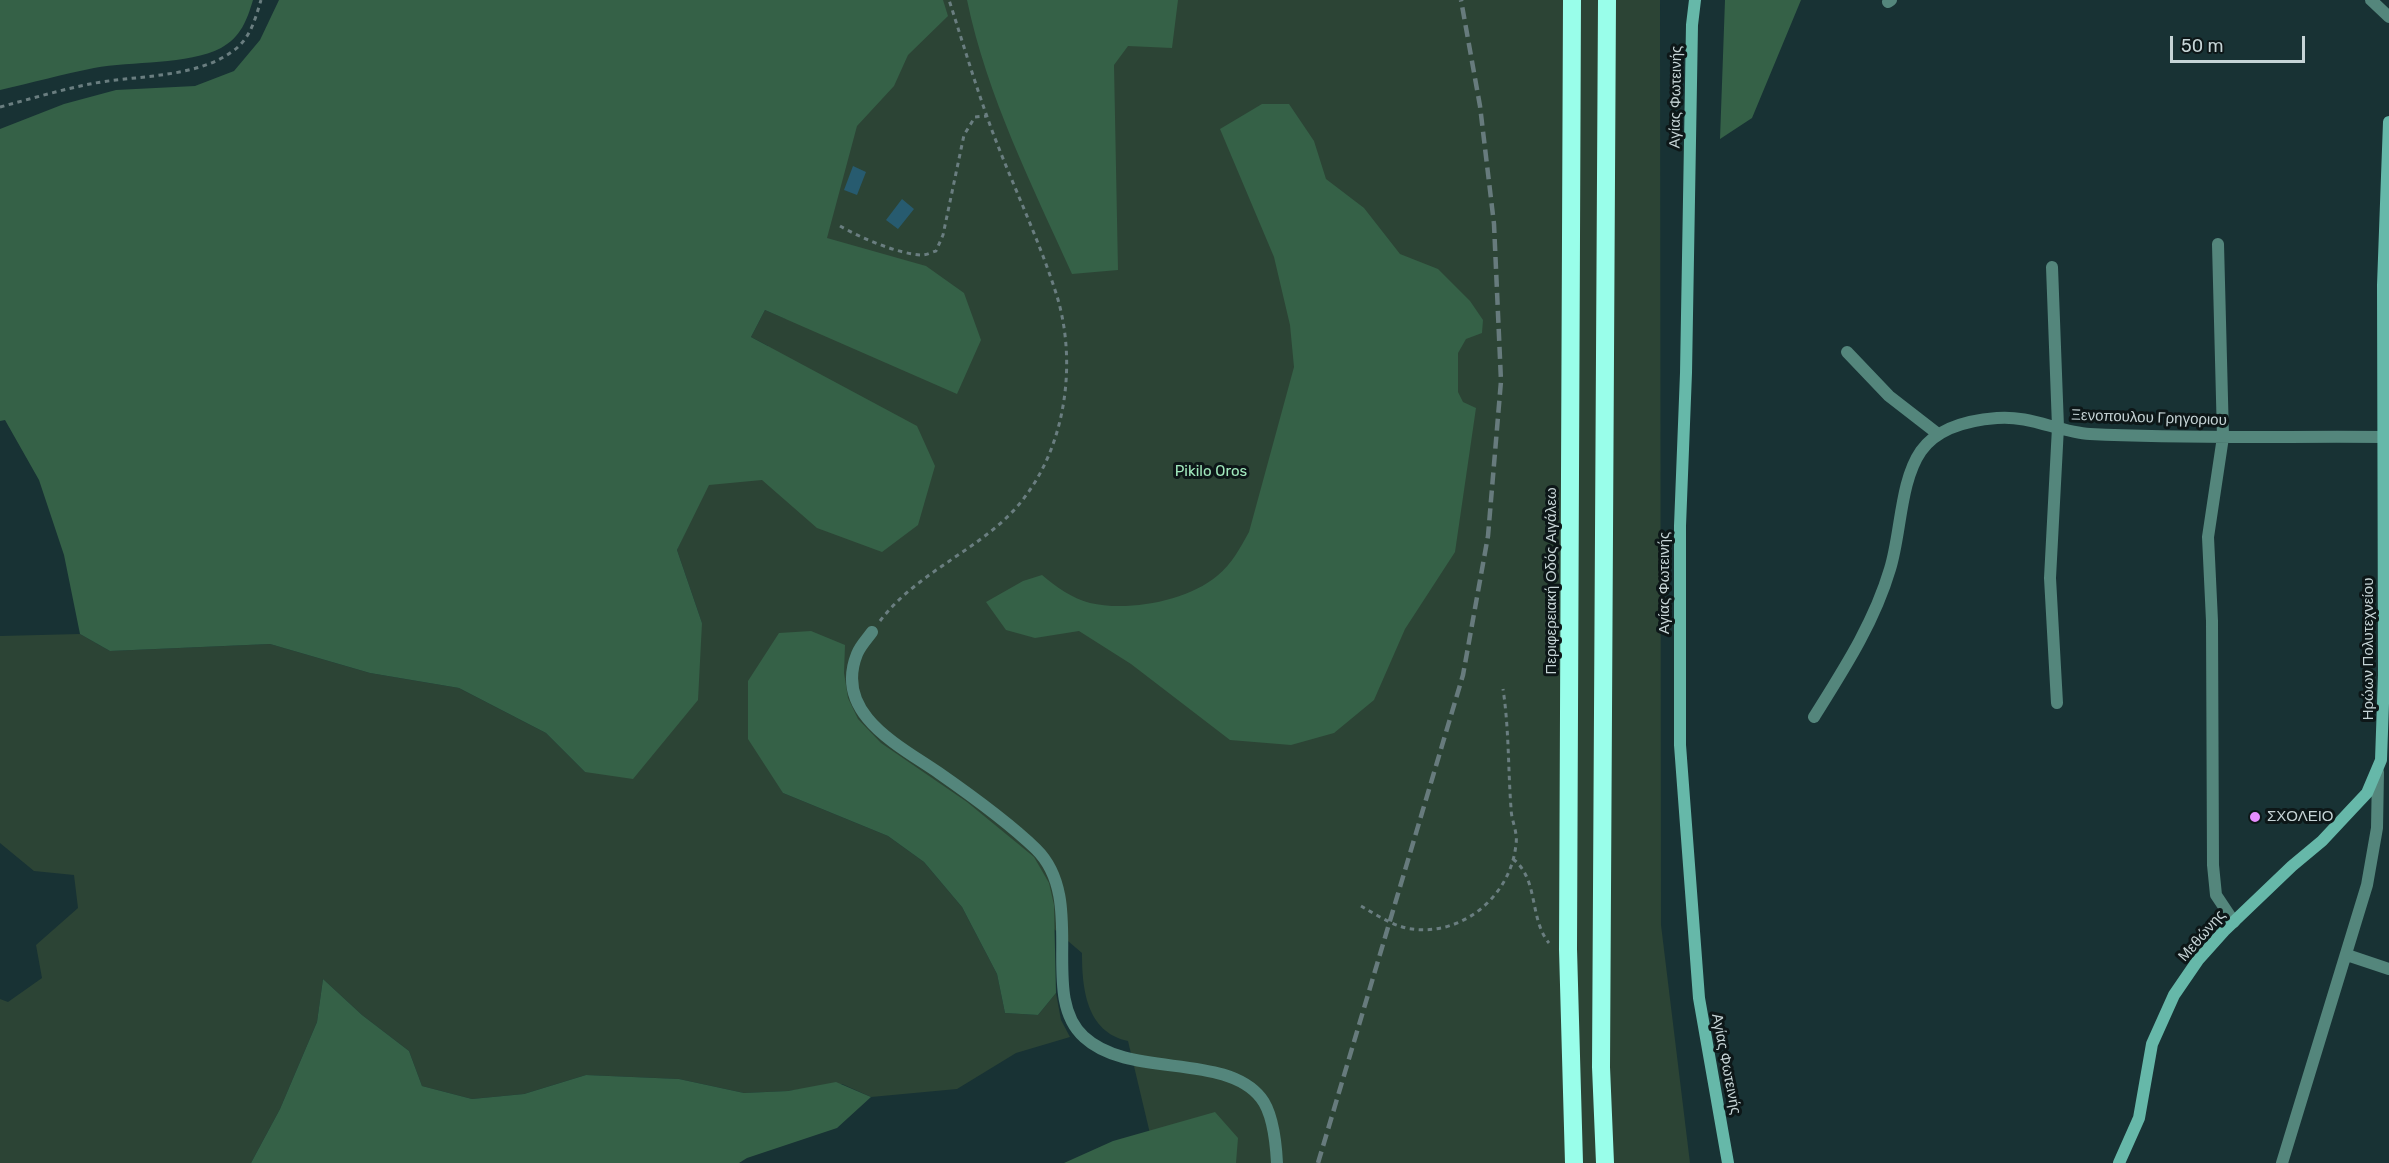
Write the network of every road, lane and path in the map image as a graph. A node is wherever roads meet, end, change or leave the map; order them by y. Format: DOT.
graph roads {
  1 [pos="261,0"];
  2 [pos="949,0"];
  3 [pos="1572,0"];
  4 [pos="1607,0"];
  5 [pos="1695,0"];
  6 [pos="2371,0"];
  7 [pos="2389,17"];
  8 [pos="0,107"];
  9 [pos="986,116"];
  10 [pos="2389,122"];
  11 [pos="840,226"];
  12 [pos="2218,244"];
  13 [pos="2052,267"];
  14 [pos="1847,352"];
  15 [pos="2058,428"];
  16 [pos="1938,434"];
  17 [pos="2223,437"];
  18 [pos="2387,437"];
  19 [pos="872,632"];
  20 [pos="1503,689"];
  21 [pos="2057,703"];
  22 [pos="1814,717"];
  23 [pos="2378,772"];
  24 [pos="1513,859"];
  25 [pos="1361,906"];
  26 [pos="2234,922"];
  27 [pos="1568,949"];
  28 [pos="2347,956"];
  29 [pos="2389,969"];
  30 [pos="1277,1163"];
  31 [pos="1574,1163"];
  32 [pos="1605,1163"];
  33 [pos="1728,1163"];
  34 [pos="2119,1163"];
  35 [pos="2282,1163"];
  1 -- 8 [label="path"];
  2 -- 9 [label="path"];
  3 -- 27 [label="highway, Περιφερειακή Οδός Αιγάλεω"];
  4 -- 32 [label="highway"];
  5 -- 33 [label="street, Αγίας Φωτεινής"];
  6 -- 7 [label="street"];
  9 -- 11 [label="path"];
  9 -- 19 [label="path"];
  10 -- 18 [label="street, Ηρώων Πολυτεχνείου"];
  12 -- 17 [label="street"];
  13 -- 15 [label="street"];
  14 -- 16 [label="street"];
  15 -- 16 [label="street, Ξενοπουλου Γρηγοριου"];
  15 -- 17 [label="street, Ξενοπουλου Γρηγοριου"];
  15 -- 21 [label="street"];
  16 -- 22 [label="street, Ξενοπουλου Γρηγοριου"];
  17 -- 18 [label="street, Ξενοπουλου Γρηγοριου"];
  17 -- 26 [label="street"];
  18 -- 23 [label="street, Ηρώων Πολυτεχνείου"];
  19 -- 30 [label="street"];
  20 -- 24 [label="path"];
  23 -- 26 [label="street, Μεθώνης"];
  23 -- 28 [label="street, Ηρώων Πολυτεχνείου"];
  24 -- 25 [label="path"];
  24 -- 27 [label="path"];
  26 -- 34 [label="street, Μεθώνης"];
  27 -- 31 [label="highway, Περιφερειακή Οδός Αιγάλεω"];
  28 -- 29 [label="street"];
  28 -- 35 [label="street, Ηρώων Πολυτεχνείου"];
}
